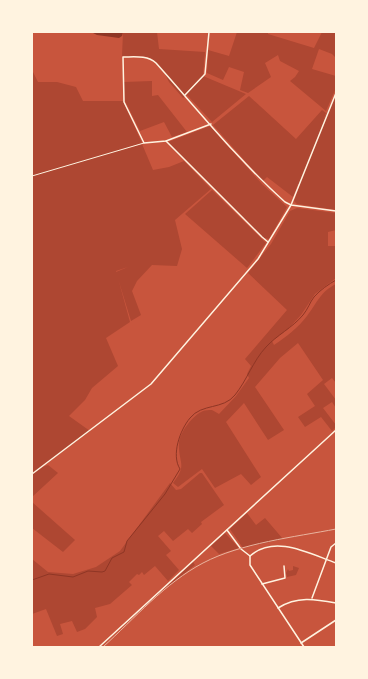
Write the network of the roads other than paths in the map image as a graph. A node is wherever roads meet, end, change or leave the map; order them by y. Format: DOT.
graph roads {
  1 [pos="209,32"];
  2 [pos="336,94"];
  3 [pos="184,95"];
  4 [pos="210,124"];
  5 [pos="166,141"];
  6 [pos="144,143"];
  7 [pos="32,176"];
  8 [pos="291,205"];
  9 [pos="336,211"];
  10 [pos="269,242"];
  11 [pos="336,430"];
  12 [pos="32,474"];
  13 [pos="226,530"];
  14 [pos="336,543"];
  15 [pos="250,556"];
  16 [pos="326,560"];
  17 [pos="336,563"];
  18 [pos="284,566"];
  19 [pos="262,584"];
  20 [pos="312,598"];
  21 [pos="336,603"];
  22 [pos="278,608"];
  23 [pos="336,620"];
  24 [pos="301,643"];
  25 [pos="100,647"];
  26 [pos="304,647"];
  1 -- 3 [label="street"];
  2 -- 8 [label="street"];
  3 -- 4 [label="street"];
  3 -- 6 [label="street"];
  4 -- 5 [label="street"];
  4 -- 8 [label="street"];
  5 -- 6 [label="street"];
  5 -- 10 [label="street"];
  6 -- 7 [label="lane"];
  8 -- 9 [label="street"];
  8 -- 10 [label="street"];
  10 -- 12 [label="street"];
  11 -- 13 [label="street"];
  13 -- 15 [label="street"];
  13 -- 25 [label="street"];
  14 -- 16 [label="street"];
  15 -- 16 [label="street"];
  15 -- 19 [label="street"];
  16 -- 17 [label="street"];
  16 -- 20 [label="street"];
  18 -- 19 [label="street"];
  19 -- 22 [label="street"];
  20 -- 21 [label="street"];
  20 -- 22 [label="street"];
  22 -- 24 [label="street"];
  23 -- 24 [label="street"];
  24 -- 26 [label="street"];
}
